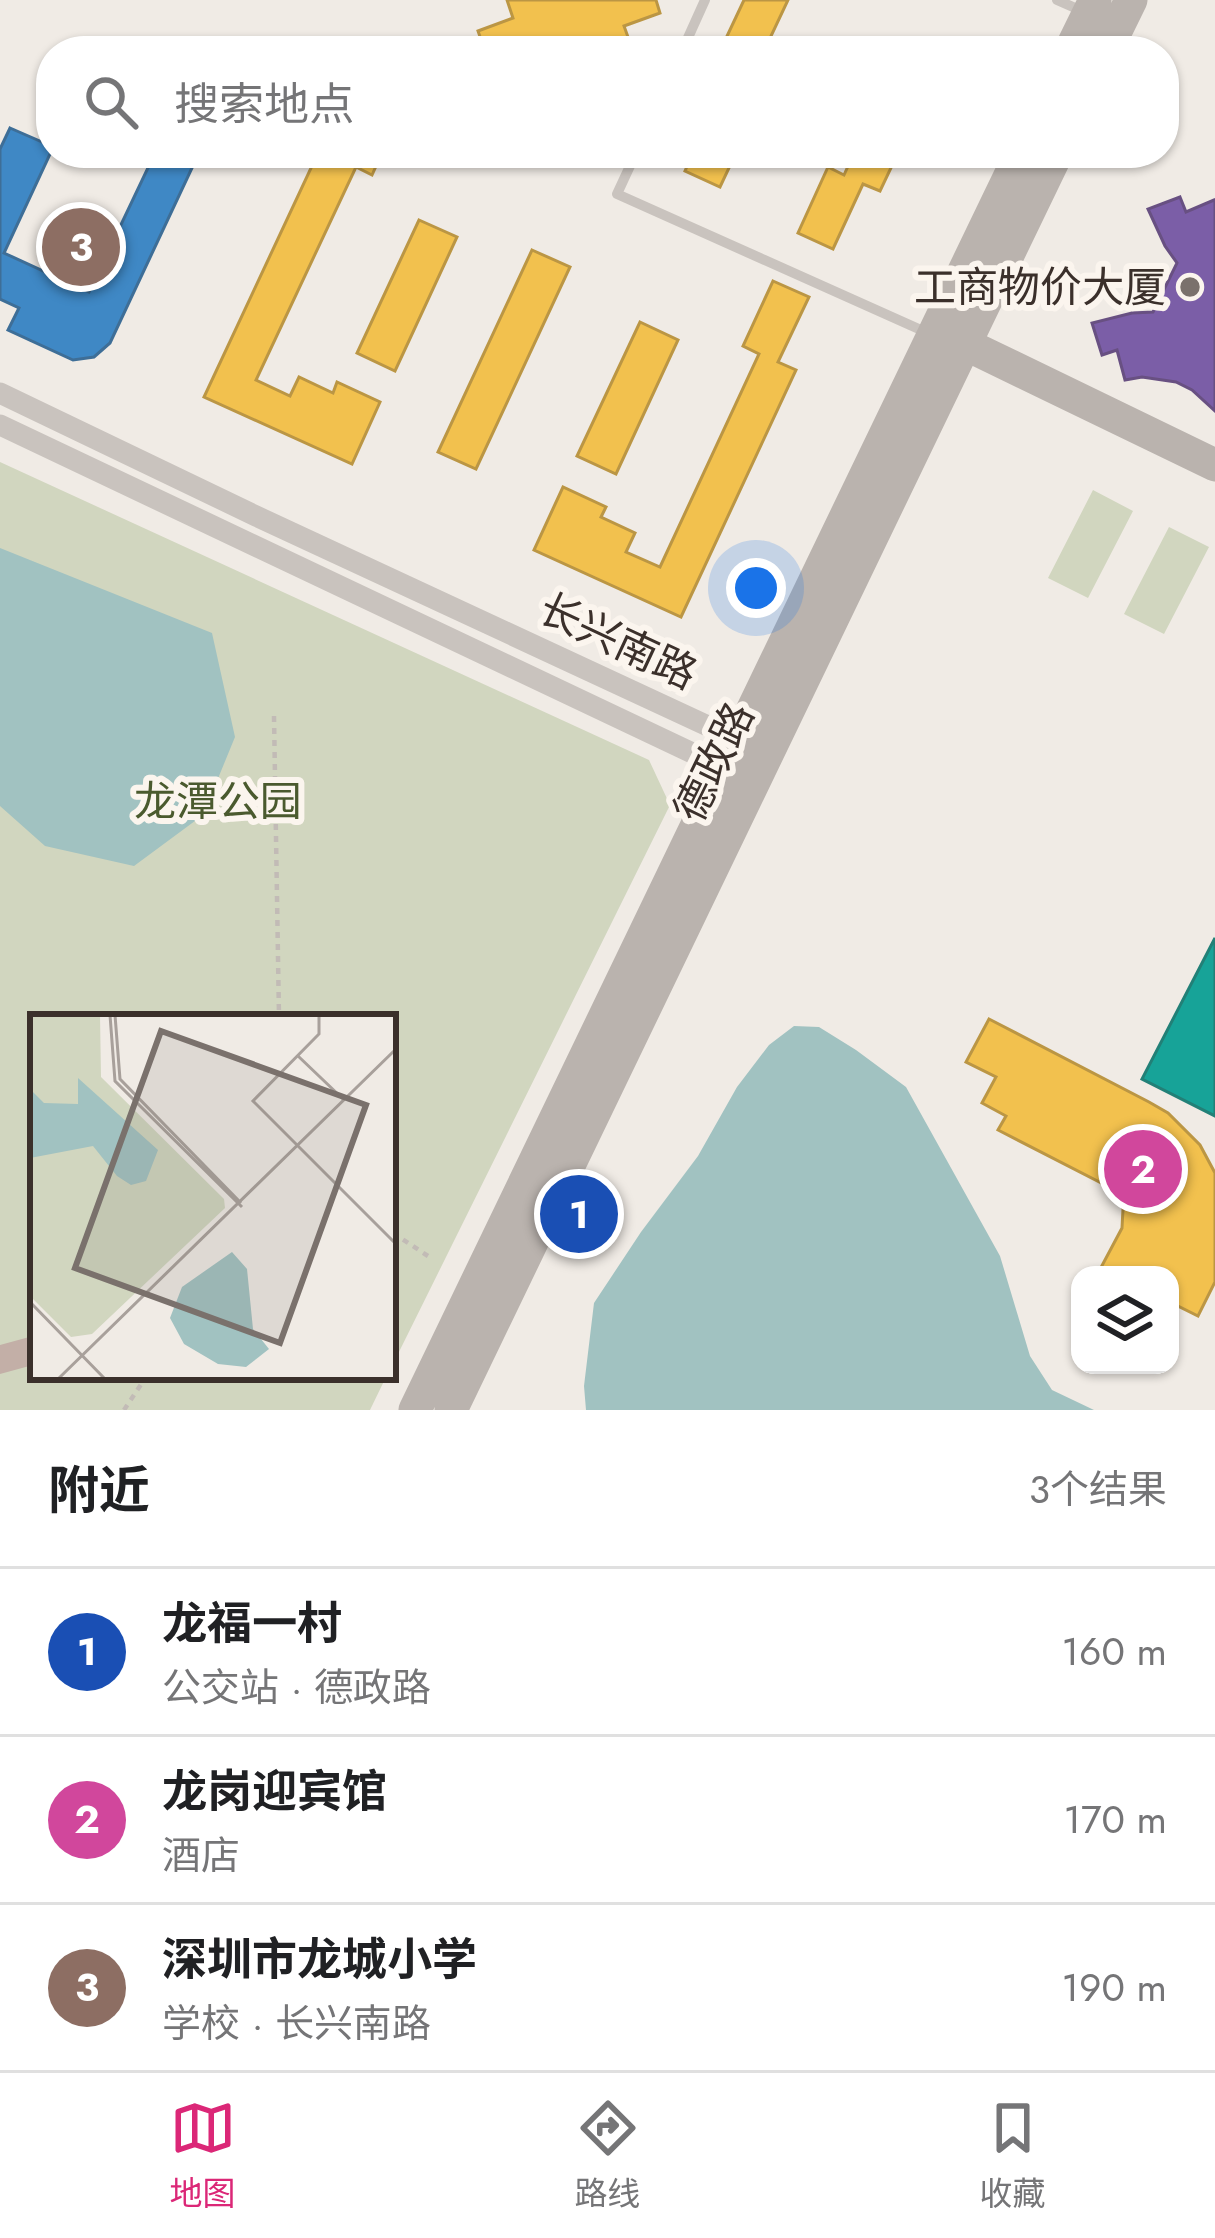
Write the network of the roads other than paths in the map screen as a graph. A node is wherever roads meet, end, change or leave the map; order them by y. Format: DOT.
graph roads {
  1 [pos="705,0"];
  2 [pos="1131,0"];
  3 [pos="1080,5"];
  4 [pos="689,36"];
  5 [pos="1073,36"];
  6 [pos="1113,36"];
  7 [pos="628,168"];
  8 [pos="1015,168"];
  9 [pos="1048,168"];
  10 [pos="949,340"];
  11 [pos="0,393"];
  12 [pos="0,425"];
  13 [pos="1215,465"];
  14 [pos="731,754"];
  15 [pos="761,768"];
  16 [pos="415,1410"];
  17 [pos="452,1410"];
  1 -- 4 [label="lane"];
  2 -- 6 [label="main road"];
  3 -- 5 [label="main road"];
  7 -- 10 [label="lane"];
  8 -- 10 [label="main road, 德政路"];
  9 -- 10 [label="main road, 德政路"];
  10 -- 13 [label="main road"];
  10 -- 14 [label="main road, 德政路"];
  10 -- 15 [label="main road, 德政路"];
  11 -- 14 [label="street, 长兴南路"];
  12 -- 14 [label="street, 长兴南路"];
  14 -- 15 [label="street, 长兴南路"];
  14 -- 16 [label="main road, 德政路"];
  15 -- 17 [label="main road, 德政路"];
}
